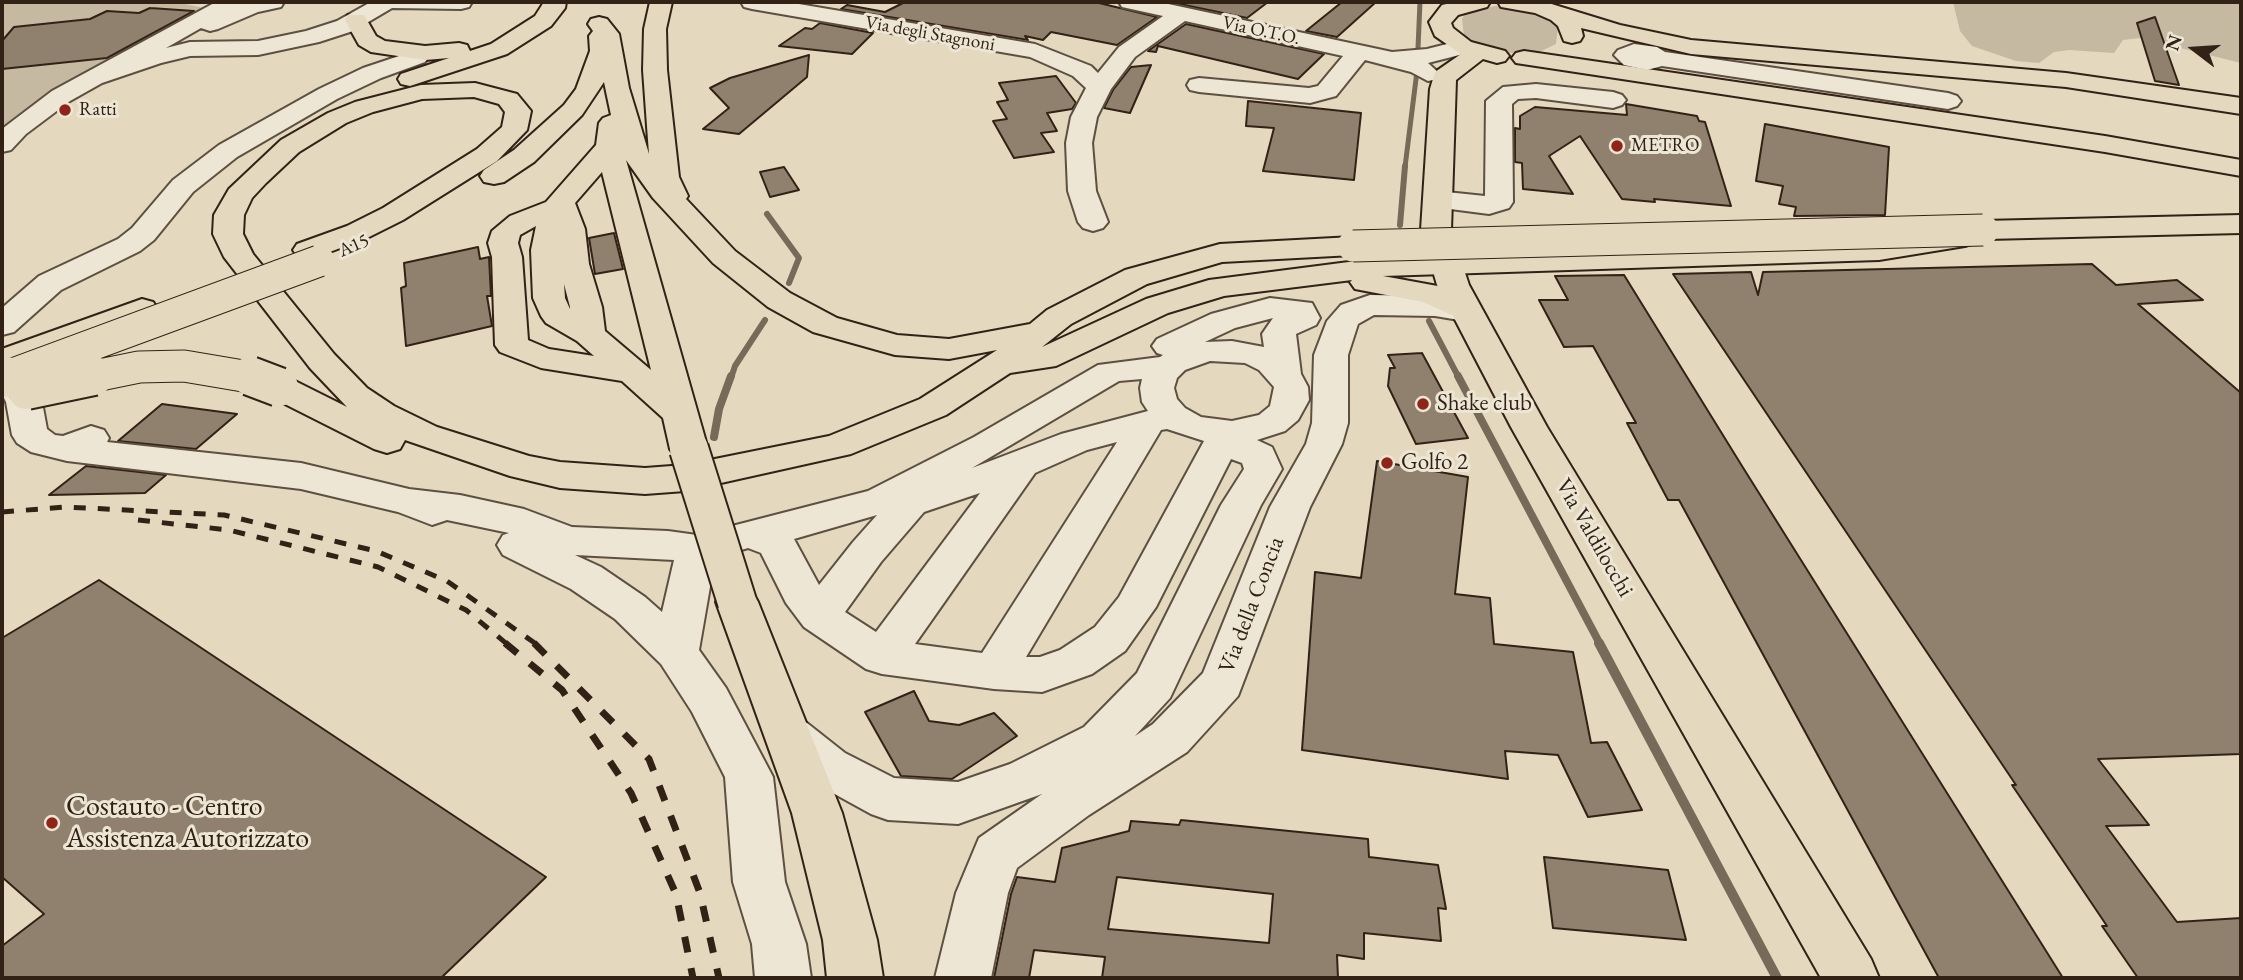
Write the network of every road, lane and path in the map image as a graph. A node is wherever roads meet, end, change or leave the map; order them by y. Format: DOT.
graph roads {
  1 [pos="273,2"];
  2 [pos="394,2"];
  3 [pos="461,2"];
  4 [pos="476,2"];
  5 [pos="481,2"];
  6 [pos="559,2"];
  7 [pos="752,2"];
  8 [pos="1130,2"];
  9 [pos="1479,2"];
  10 [pos="1508,2"];
  11 [pos="1458,4"];
  12 [pos="666,5"];
  13 [pos="368,9"];
  14 [pos="1548,9"];
  15 [pos="230,10"];
  16 [pos="1181,13"];
  17 [pos="587,17"];
  18 [pos="519,37"];
  19 [pos="223,47"];
  20 [pos="1359,52"];
  21 [pos="412,55"];
  22 [pos="1466,55"];
  23 [pos="1634,55"];
  24 [pos="1519,58"];
  25 [pos="1558,64"];
  26 [pos="1428,65"];
  27 [pos="574,66"];
  28 [pos="1916,68"];
  29 [pos="98,77"];
  30 [pos="1199,85"];
  31 [pos="1099,86"];
  32 [pos="617,88"];
  33 [pos="1548,92"];
  34 [pos="1946,99"];
  35 [pos="1614,100"];
  36 [pos="2241,106"];
  37 [pos="1972,124"];
  38 [pos="1440,134"];
  39 [pos="2,144"];
  40 [pos="609,147"];
  41 [pos="2241,168"];
  42 [pos="1437,200"];
  43 [pos="561,201"];
  44 [pos="682,214"];
  45 [pos="1093,222"];
  46 [pos="2241,224"];
  47 [pos="1436,230"];
  48 [pos="1983,230"];
  49 [pos="357,232"];
  50 [pos="314,256"];
  51 [pos="1445,262"];
  52 [pos="1283,278"];
  53 [pos="1080,304"];
  54 [pos="1435,307"];
  55 [pos="1324,319"];
  56 [pos="2,325"];
  57 [pos="1038,332"];
  58 [pos="598,342"];
  59 [pos="2,361"];
  60 [pos="1170,366"];
  61 [pos="631,372"];
  62 [pos="988,372"];
  63 [pos="1110,372"];
  64 [pos="1284,374"];
  65 [pos="2,378"];
  66 [pos="2,398"];
  67 [pos="381,414"];
  68 [pos="1160,419"];
  69 [pos="685,432"];
  70 [pos="1218,441"];
  71 [pos="1258,442"];
  72 [pos="1021,465"];
  73 [pos="409,502"];
  74 [pos="750,534"];
  75 [pos="697,549"];
  76 [pos="819,616"];
  77 [pos="677,653"];
  78 [pos="882,657"];
  79 [pos="994,672"];
  80 [pos="790,737"];
  81 [pos="759,882"];
  82 [pos="760,978"];
  83 [pos="783,978"];
  84 [pos="855,978"];
  85 [pos="963,978"];
  86 [pos="1851,978"];
  1 -- 15 [label="street"];
  2 -- 3 [label="street"];
  4 -- 5 [label="street"];
  6 -- 17 [label="main road, A15 / A15"];
  6 -- 18 [label="main road"];
  7 -- 31 [label="street, Via degli Stagnoni"];
  8 -- 16 [label="street, Via O.T.O."];
  9 -- 11 [label="main road"];
  10 -- 14 [label="main road"];
  11 -- 22 [label="main road"];
  12 -- 44 [label="main road"];
  13 -- 19 [label="street"];
  13 -- 21 [label="main road"];
  14 -- 24 [label="main road"];
  14 -- 28 [label="main road"];
  15 -- 19 [label="street"];
  15 -- 29 [label="street"];
  16 -- 20 [label="street, Via O.T.O."];
  16 -- 31 [label="street"];
  17 -- 32 [label="main road"];
  17 -- 50 [label="main road, A15 / A15"];
  18 -- 21 [label="main road"];
  18 -- 67 [label="main road"];
  19 -- 29 [label="street"];
  20 -- 26 [label="street, Via O.T.O."];
  20 -- 30 [label="street"];
  21 -- 56 [label="street"];
  22 -- 24 [label="main road"];
  22 -- 26 [label="street"];
  22 -- 38 [label="main road"];
  23 -- 25 [label="main road"];
  23 -- 34 [label="street"];
  23 -- 37 [label="main road"];
  24 -- 25 [label="main road"];
  25 -- 33 [label="street"];
  26 -- 38 [label="main road, Via Valdilocchi"];
  27 -- 49 [label="main road, A15 / A15"];
  28 -- 34 [label="street"];
  28 -- 36 [label="main road"];
  29 -- 39 [label="street"];
  31 -- 45 [label="street"];
  32 -- 40 [label="main road"];
  32 -- 44 [label="main road"];
  33 -- 35 [label="street"];
  33 -- 42 [label="street"];
  34 -- 37 [label="street"];
  37 -- 41 [label="main road"];
  38 -- 42 [label="main road, Via Valdilocchi"];
  40 -- 43 [label="main road"];
  40 -- 69 [label="main road"];
  42 -- 47 [label="main road, Via Valdilocchi"];
  43 -- 58 [label="main road"];
  43 -- 58 [label="main road"];
  43 -- 61 [label="main road"];
  44 -- 57 [label="main road"];
  46 -- 48 [label="main road"];
  47 -- 51 [label="main road, Via Valdilocchi"];
  47 -- 53 [label="main road"];
  48 -- 51 [label="main road"];
  48 -- 53 [label="main road, bridge"];
  49 -- 50 [label="main road, A15"];
  49 -- 67 [label="main road"];
  50 -- 59 [label="main road, A15 / A15"];
  50 -- 65 [label="main road, A15 / A15, bridge"];
  51 -- 52 [label="main road"];
  51 -- 54 [label="main road, Via Valdilocchi"];
  52 -- 54 [label="main road"];
  52 -- 62 [label="main road"];
  53 -- 57 [label="main road"];
  54 -- 55 [label="street"];
  54 -- 86 [label="main road, Via Valdilocchi"];
  55 -- 63 [label="street"];
  55 -- 64 [label="street"];
  55 -- 85 [label="street, Via della Concia"];
  57 -- 62 [label="main road"];
  58 -- 61 [label="main road"];
  59 -- 73 [label="street"];
  60 -- 63 [label="street"];
  60 -- 64 [label="street"];
  60 -- 68 [label="street"];
  61 -- 69 [label="main road"];
  62 -- 66 [label="main road, bridge"];
  62 -- 67 [label="main road"];
  63 -- 74 [label="street"];
  64 -- 71 [label="street"];
  68 -- 70 [label="street"];
  68 -- 72 [label="street"];
  68 -- 79 [label="street"];
  69 -- 80 [label="main road, bridge"];
  70 -- 71 [label="street"];
  70 -- 79 [label="street"];
  71 -- 80 [label="street"];
  72 -- 76 [label="street"];
  72 -- 78 [label="street"];
  73 -- 75 [label="street"];
  73 -- 77 [label="street"];
  74 -- 75 [label="street"];
  74 -- 76 [label="street"];
  75 -- 77 [label="street"];
  76 -- 78 [label="street"];
  77 -- 81 [label="street"];
  78 -- 79 [label="street"];
  80 -- 84 [label="main road"];
  81 -- 82 [label="street"];
  81 -- 83 [label="street"];
}
